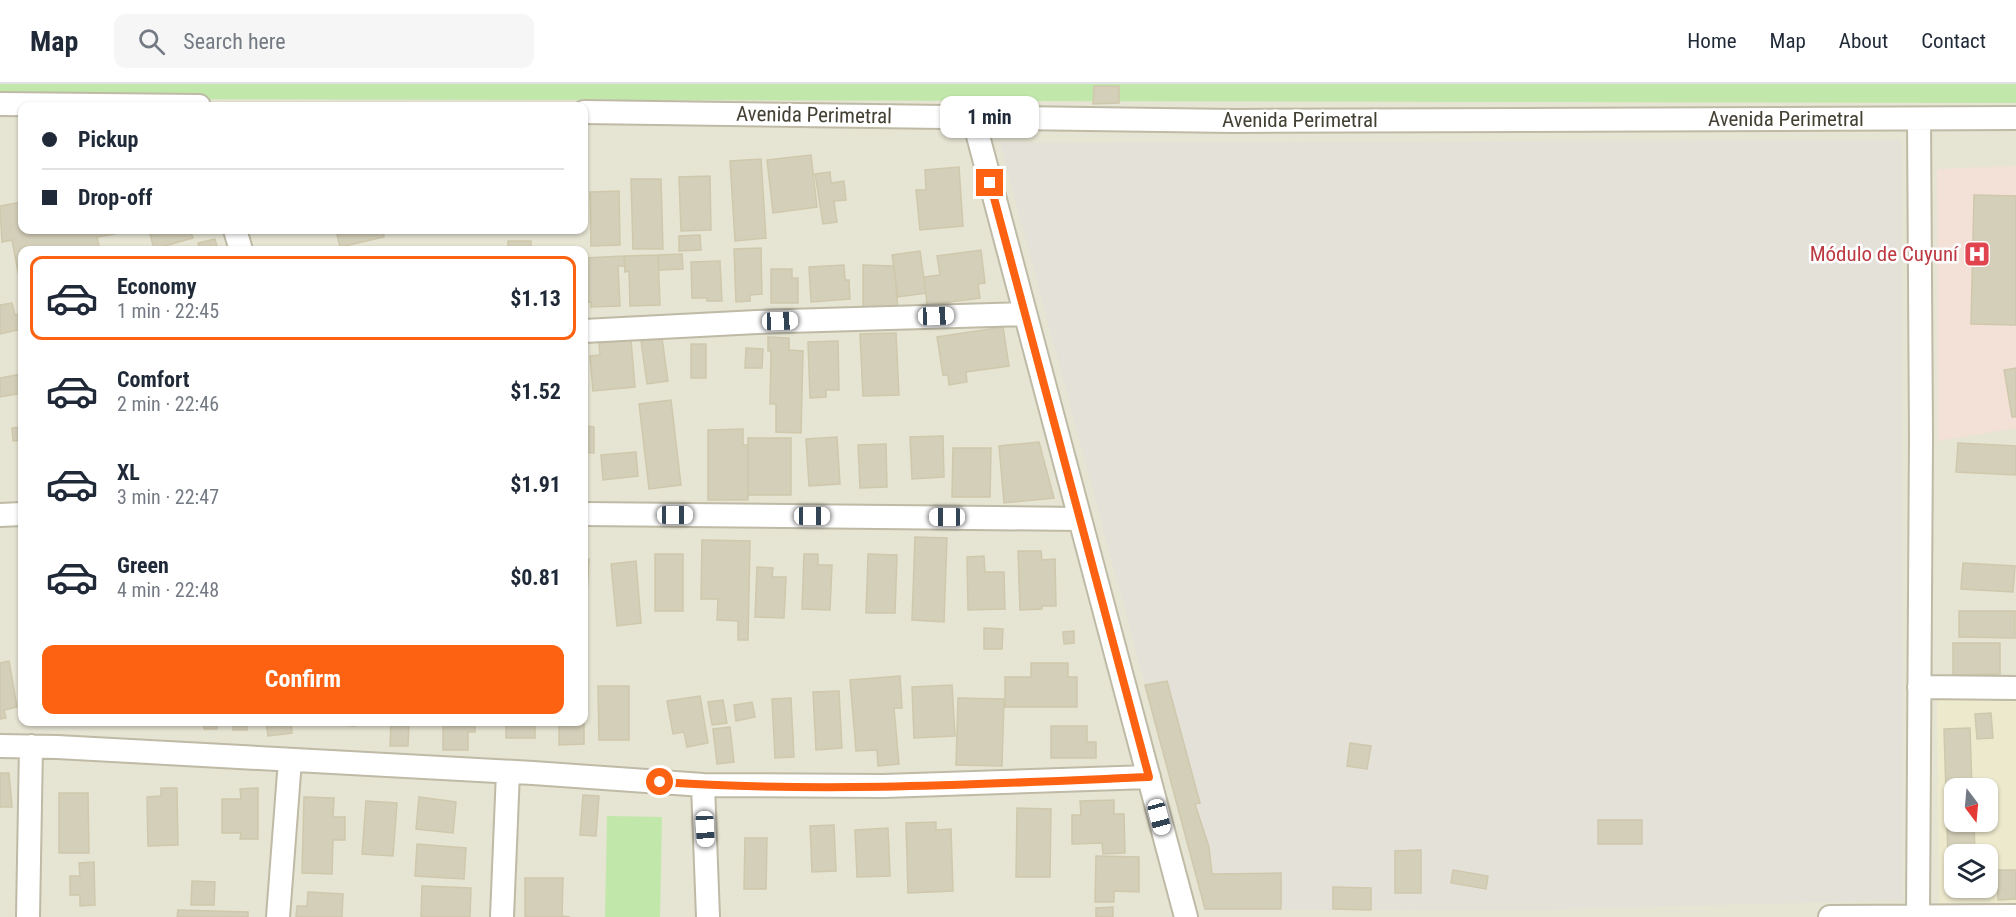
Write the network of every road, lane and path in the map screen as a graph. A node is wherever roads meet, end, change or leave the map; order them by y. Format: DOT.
graph roads {
  1 [pos="0,104"];
  2 [pos="18,104"];
  3 [pos="588,112"];
  4 [pos="973,117"];
  5 [pos="2016,118"];
  6 [pos="1919,119"];
  7 [pos="1025,314"];
  8 [pos="588,331"];
  9 [pos="588,514"];
  10 [pos="1080,519"];
  11 [pos="1919,687"];
  12 [pos="2016,688"];
  13 [pos="0,746"];
  14 [pos="31,747"];
  15 [pos="290,760"];
  16 [pos="508,772"];
  17 [pos="1149,777"];
  18 [pos="703,785"];
  19 [pos="1918,916"];
  20 [pos="2016,916"];
  21 [pos="28,917"];
  22 [pos="278,917"];
  23 [pos="502,917"];
  24 [pos="708,917"];
  25 [pos="1186,917"];
  26 [pos="1830,917"];
  1 -- 2 [label="street"];
  3 -- 4 [label="street, Avenida Perimetral"];
  4 -- 6 [label="street, Avenida Perimetral"];
  4 -- 7 [label="street"];
  5 -- 6 [label="street, Avenida Perimetral"];
  6 -- 11 [label="street"];
  7 -- 8 [label="street"];
  7 -- 10 [label="street"];
  9 -- 10 [label="street"];
  10 -- 17 [label="street"];
  11 -- 12 [label="street"];
  11 -- 19 [label="street"];
  13 -- 14 [label="street"];
  14 -- 15 [label="street"];
  14 -- 21 [label="street"];
  15 -- 16 [label="street"];
  15 -- 22 [label="street"];
  16 -- 18 [label="street"];
  16 -- 23 [label="street"];
  17 -- 18 [label="street"];
  17 -- 25 [label="street"];
  18 -- 24 [label="street"];
  19 -- 20 [label="street"];
  19 -- 26 [label="street"];
}
